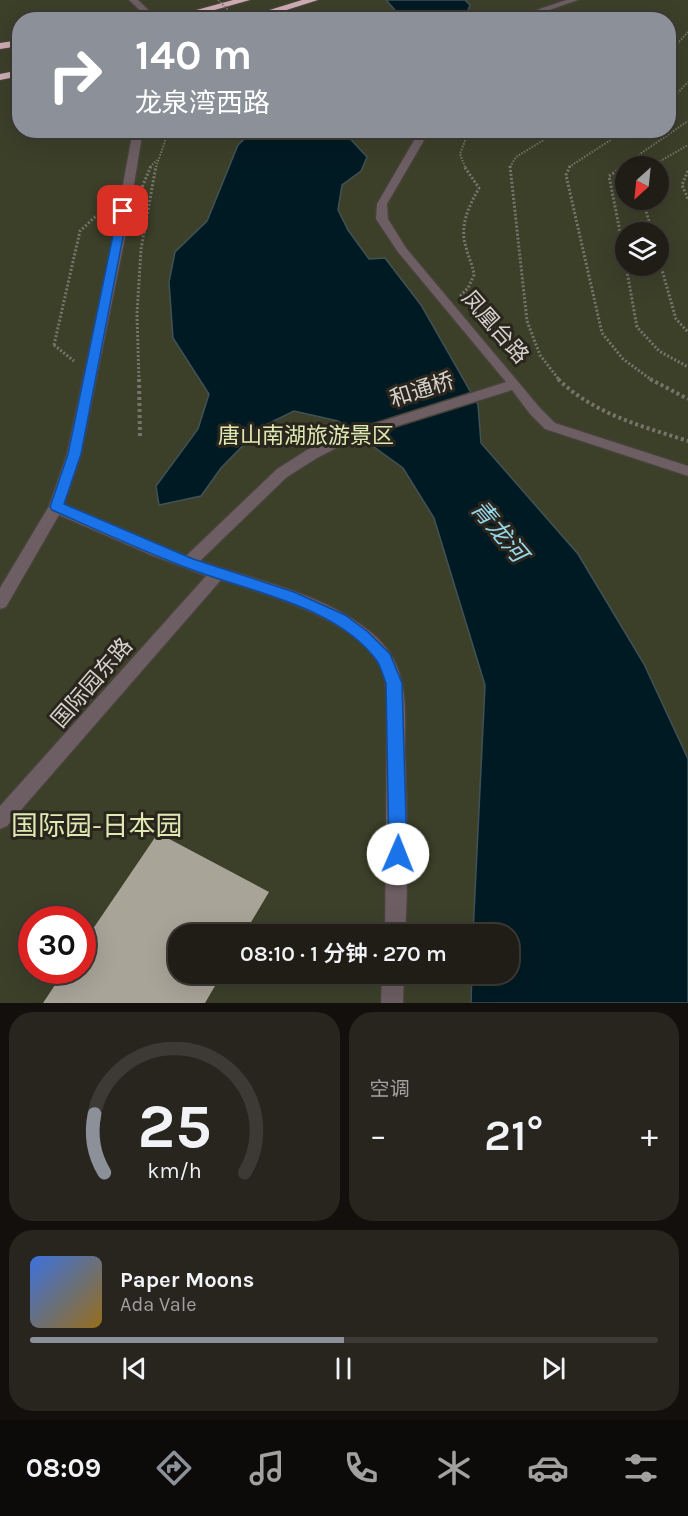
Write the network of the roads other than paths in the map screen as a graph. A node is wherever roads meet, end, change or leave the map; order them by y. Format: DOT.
graph roads {
  1 [pos="133,0"];
  2 [pos="245,0"];
  3 [pos="313,0"];
  4 [pos="574,0"];
  5 [pos="146,12"];
  6 [pos="197,12"];
  7 [pos="269,12"];
  8 [pos="536,12"];
  9 [pos="137,138"];
  10 [pos="420,138"];
  11 [pos="515,384"];
  12 [pos="688,471"];
  13 [pos="56,507"];
  14 [pos="188,563"];
  15 [pos="217,574"];
  16 [pos="0,602"];
  17 [pos="0,820"];
  18 [pos="394,924"];
  19 [pos="393,984"];
  20 [pos="392,1003"];
  1 -- 5 [label="street"];
  2 -- 6 [label="highway"];
  3 -- 7 [label="highway"];
  4 -- 8 [label="street"];
  9 -- 13 [label="street"];
  10 -- 11 [label="street, 凤凰台路"];
  11 -- 12 [label="street, 凤凰台路"];
  11 -- 14 [label="street, 和通桥"];
  13 -- 14 [label="street"];
  13 -- 16 [label="street"];
  14 -- 15 [label="street"];
  15 -- 17 [label="street, 国际园东路"];
  15 -- 18 [label="street"];
  19 -- 20 [label="street"];
}
